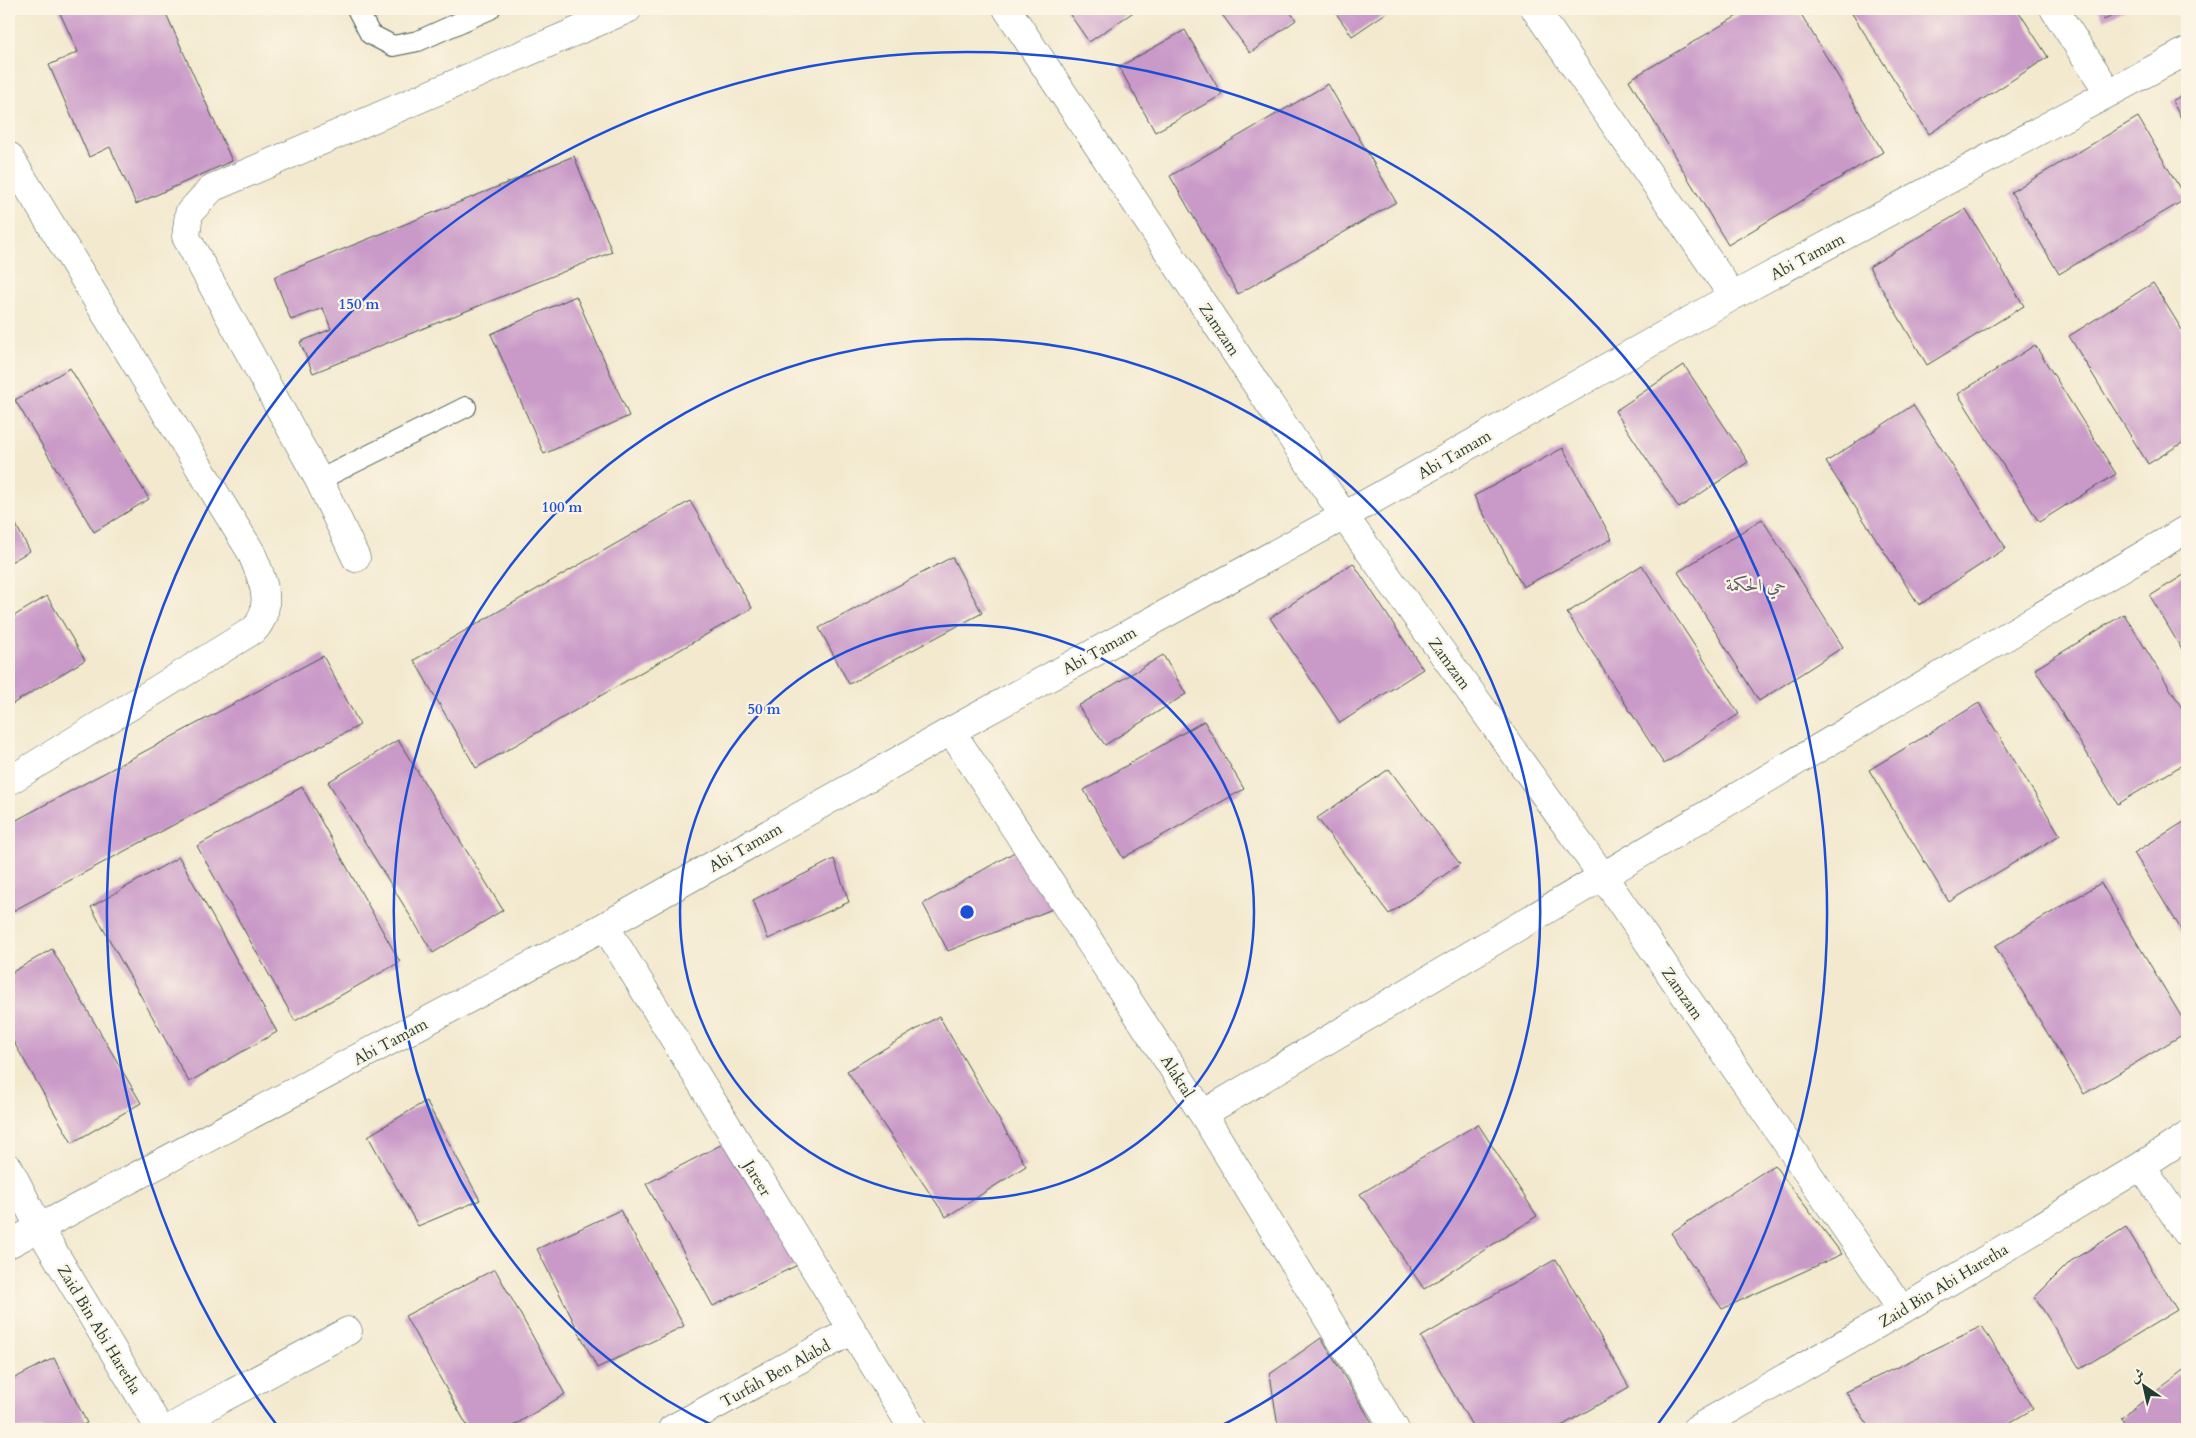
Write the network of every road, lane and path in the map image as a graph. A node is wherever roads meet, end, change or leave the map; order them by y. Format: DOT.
graph roads {
  1 [pos="358,9"];
  2 [pos="490,9"];
  3 [pos="628,9"];
  4 [pos="1007,9"];
  5 [pos="1535,9"];
  6 [pos="2054,9"];
  7 [pos="2187,51"];
  8 [pos="2109,93"];
  9 [pos="9,156"];
  10 [pos="1733,296"];
  11 [pos="466,407"];
  12 [pos="319,480"];
  13 [pos="1344,516"];
  14 [pos="2187,529"];
  15 [pos="356,558"];
  16 [pos="951,730"];
  17 [pos="9,781"];
  18 [pos="1602,875"];
  19 [pos="605,926"];
  20 [pos="1203,1114"];
  21 [pos="2187,1136"];
  22 [pos="2141,1166"];
  23 [pos="9,1168"];
  24 [pos="40,1229"];
  25 [pos="2187,1233"];
  26 [pos="9,1244"];
  27 [pos="1902,1310"];
  28 [pos="348,1331"];
  29 [pos="851,1331"];
  30 [pos="1705,1427"];
  31 [pos="160,1429"];
  32 [pos="169,1429"];
  33 [pos="672,1429"];
  34 [pos="913,1429"];
  35 [pos="1395,1429"];
  1 -- 2 [label="lane"];
  3 -- 12 [label="street"];
  4 -- 13 [label="street, Zamzam"];
  5 -- 10 [label="street"];
  6 -- 8 [label="street"];
  7 -- 8 [label="street, Abi Tamam"];
  8 -- 10 [label="street, Abi Tamam"];
  9 -- 17 [label="street"];
  10 -- 13 [label="street, Abi Tamam"];
  11 -- 12 [label="lane"];
  12 -- 15 [label="street"];
  13 -- 16 [label="street, Abi Tamam"];
  13 -- 18 [label="street, Zamzam"];
  14 -- 18 [label="street"];
  16 -- 19 [label="street, Abi Tamam"];
  16 -- 20 [label="street, Alaktal"];
  18 -- 20 [label="street"];
  18 -- 27 [label="street, Zamzam"];
  19 -- 24 [label="street, Abi Tamam"];
  19 -- 29 [label="street, Jareer"];
  20 -- 35 [label="street, Alaktal"];
  21 -- 22 [label="street, Zaid Bin Abi Haretha"];
  22 -- 25 [label="street"];
  22 -- 27 [label="street, Zaid Bin Abi Haretha"];
  23 -- 24 [label="street, Zaid Bin Abi Haretha"];
  24 -- 26 [label="street, Abi Tamam"];
  24 -- 31 [label="street, Zaid Bin Abi Haretha"];
  27 -- 30 [label="street, Zaid Bin Abi Haretha"];
  28 -- 32 [label="street"];
  29 -- 33 [label="street, Turfah Ben Alabd"];
  29 -- 34 [label="street, Jareer"];
}
